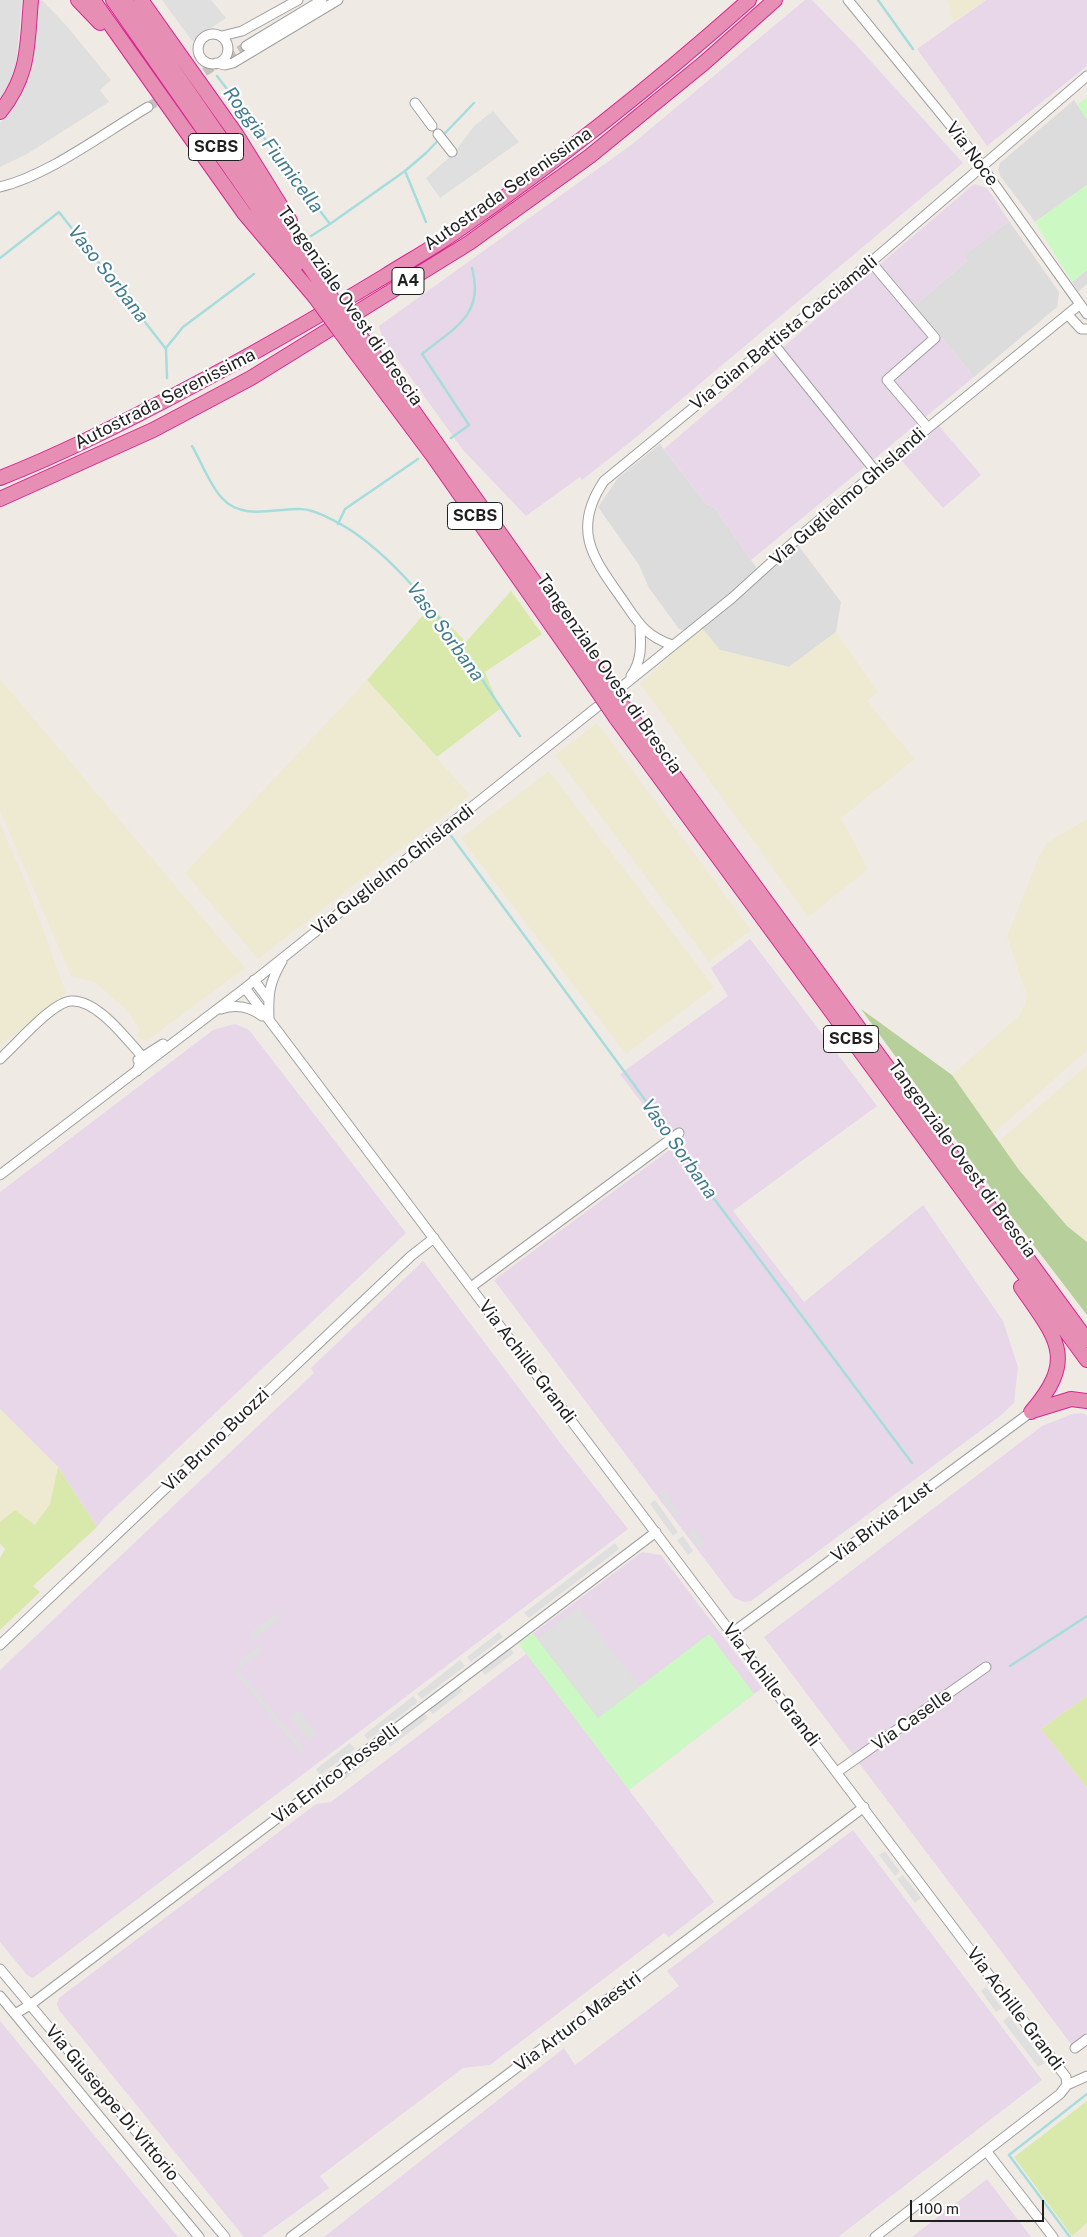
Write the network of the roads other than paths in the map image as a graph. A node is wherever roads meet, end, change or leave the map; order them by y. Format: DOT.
graph roads {
  1 [pos="31,0"];
  2 [pos="78,0"];
  3 [pos="93,0"];
  4 [pos="113,0"];
  5 [pos="125,0"];
  6 [pos="141,0"];
  7 [pos="298,0"];
  8 [pos="322,0"];
  9 [pos="338,0"];
  10 [pos="750,0"];
  11 [pos="775,0"];
  12 [pos="848,0"];
  13 [pos="222,36"];
  14 [pos="246,46"];
  15 [pos="216,63"];
  16 [pos="1087,76"];
  17 [pos="415,103"];
  18 [pos="148,107"];
  19 [pos="0,112"];
  20 [pos="190,136"];
  21 [pos="452,152"];
  22 [pos="981,165"];
  23 [pos="0,187"];
  24 [pos="871,262"];
  25 [pos="320,289"];
  26 [pos="1079,306"];
  27 [pos="1087,314"];
  28 [pos="1068,315"];
  29 [pos="1087,328"];
  30 [pos="772,342"];
  31 [pos="928,428"];
  32 [pos="877,474"];
  33 [pos="0,478"];
  34 [pos="0,499"];
  35 [pos="640,627"];
  36 [pos="672,645"];
  37 [pos="627,682"];
  38 [pos="619,689"];
  39 [pos="598,706"];
  40 [pos="621,714"];
  41 [pos="286,954"];
  42 [pos="254,980"];
  43 [pos="245,988"];
  44 [pos="268,999"];
  45 [pos="214,1012"];
  46 [pos="269,1020"];
  47 [pos="187,1031"];
  48 [pos="142,1056"];
  49 [pos="0,1059"];
  50 [pos="136,1071"];
  51 [pos="107,1094"];
  52 [pos="679,1133"];
  53 [pos="0,1175"];
  54 [pos="981,1217"];
  55 [pos="434,1238"];
  56 [pos="471,1286"];
  57 [pos="1087,1340"];
  58 [pos="1087,1360"];
  59 [pos="1087,1401"];
  60 [pos="1031,1412"];
  61 [pos="656,1532"];
  62 [pos="732,1633"];
  63 [pos="0,1646"];
  64 [pos="986,1667"];
  65 [pos="837,1772"];
  66 [pos="864,1807"];
  67 [pos="0,1969"];
  68 [pos="0,1996"];
  69 [pos="30,2005"];
  70 [pos="15,2014"];
  71 [pos="1087,2039"];
  72 [pos="1075,2048"];
  73 [pos="1087,2076"];
  74 [pos="1067,2086"];
  75 [pos="987,2152"];
  76 [pos="199,2237"];
  77 [pos="225,2237"];
  78 [pos="291,2237"];
  79 [pos="875,2237"];
  80 [pos="1054,2237"];
  1 -- 19 [label="highway"];
  2 -- 20 [label="highway"];
  3 -- 20 [label="highway"];
  4 -- 25 [label="highway, Tangenziale Ovest di Brescia / SCBS"];
  5 -- 25 [label="highway, Tangenziale Ovest di Brescia / SCBS"];
  6 -- 25 [label="highway"];
  7 -- 13 [label="street"];
  8 -- 14 [label="street"];
  9 -- 15 [label="street"];
  10 -- 33 [label="highway, Autostrada Serenissima / A4"];
  11 -- 34 [label="highway, Autostrada Serenissima / A4"];
  12 -- 22 [label="street, Via Noce"];
  13 -- 15 [label="street"];
  13 -- 15 [label="street"];
  16 -- 22 [label="street, Via Gian Battista Cacciamali"];
  17 -- 21 [label="street"];
  18 -- 23 [label="street"];
  20 -- 25 [label="highway"];
  22 -- 24 [label="street, Via Gian Battista Cacciamali"];
  22 -- 26 [label="street, Via Noce"];
  24 -- 30 [label="street, Via Gian Battista Cacciamali"];
  24 -- 31 [label="street"];
  25 -- 40 [label="highway, Tangenziale Ovest di Brescia / SCBS, bridge"];
  26 -- 27 [label="street, Via Noce"];
  26 -- 28 [label="street, Via Guglielmo Ghislandi"];
  28 -- 29 [label="street"];
  28 -- 31 [label="street, Via Guglielmo Ghislandi"];
  30 -- 32 [label="street"];
  30 -- 35 [label="street, Via Gian Battista Cacciamali"];
  31 -- 32 [label="street, Via Guglielmo Ghislandi"];
  32 -- 36 [label="street, Via Guglielmo Ghislandi"];
  35 -- 36 [label="street, Via Gian Battista Cacciamali"];
  35 -- 37 [label="street"];
  36 -- 37 [label="street, Via Guglielmo Ghislandi"];
  37 -- 38 [label="street, Via Guglielmo Ghislandi"];
  39 -- 41 [label="street, Via Guglielmo Ghislandi"];
  40 -- 54 [label="highway, Tangenziale Ovest di Brescia / SCBS"];
  40 -- 57 [label="highway, Tangenziale Ovest di Brescia / SCBS"];
  41 -- 42 [label="street, Via Guglielmo Ghislandi"];
  41 -- 44 [label="street"];
  42 -- 43 [label="street, Via Guglielmo Ghislandi"];
  42 -- 44 [label="street"];
  43 -- 45 [label="street, Via Guglielmo Ghislandi"];
  43 -- 46 [label="street, Via Achille Grandi"];
  44 -- 46 [label="street"];
  45 -- 46 [label="street, Via Achille Grandi"];
  45 -- 47 [label="street, Via Guglielmo Ghislandi"];
  46 -- 55 [label="street, Via Achille Grandi"];
  47 -- 48 [label="street, Via Guglielmo Ghislandi"];
  47 -- 50 [label="street, Via Guglielmo Ghislandi"];
  48 -- 49 [label="street"];
  48 -- 50 [label="street, Via Guglielmo Ghislandi"];
  48 -- 51 [label="street, Via Guglielmo Ghislandi"];
  50 -- 51 [label="street, Via Guglielmo Ghislandi"];
  51 -- 53 [label="street, Via Guglielmo Ghislandi"];
  52 -- 56 [label="street, Via Achille Grandi"];
  54 -- 58 [label="highway, Tangenziale Ovest di Brescia / SCBS"];
  54 -- 60 [label="highway"];
  55 -- 56 [label="street, Via Achille Grandi"];
  55 -- 63 [label="street, Via Bruno Buozzi"];
  56 -- 61 [label="street, Via Achille Grandi"];
  59 -- 60 [label="highway"];
  60 -- 62 [label="street, Via Brixia Zust"];
  61 -- 62 [label="street, Via Achille Grandi"];
  61 -- 69 [label="street, Via Enrico Rosselli"];
  62 -- 65 [label="street, Via Achille Grandi"];
  64 -- 65 [label="street, Via Caselle"];
  65 -- 66 [label="street, Via Achille Grandi"];
  66 -- 74 [label="street, Via Achille Grandi"];
  66 -- 78 [label="street, Via Arturo Maestri"];
  67 -- 69 [label="street, Via Giuseppe Di Vittorio"];
  68 -- 70 [label="street, Via Giuseppe Di Vittorio"];
  69 -- 70 [label="street, Via Enrico Rosselli"];
  69 -- 77 [label="street, Via Giuseppe Di Vittorio"];
  70 -- 76 [label="street, Via Giuseppe Di Vittorio"];
  71 -- 72 [label="street"];
  73 -- 74 [label="street"];
  74 -- 75 [label="street"];
  75 -- 79 [label="street"];
  75 -- 80 [label="street"];
}
